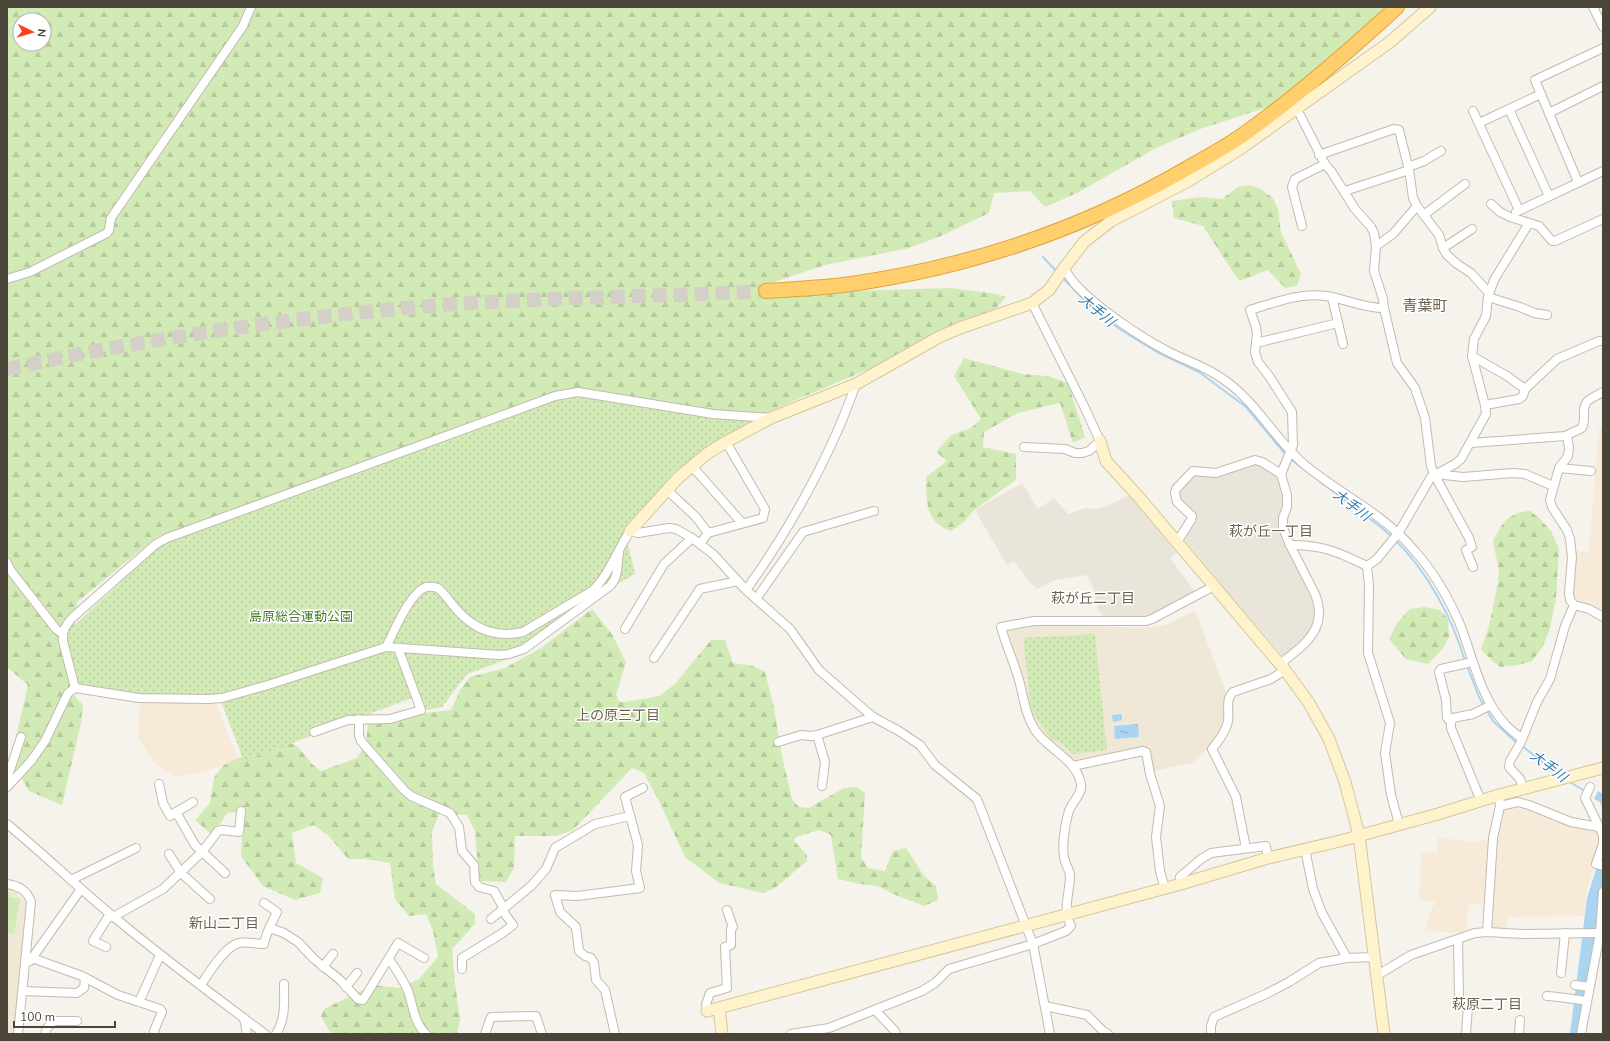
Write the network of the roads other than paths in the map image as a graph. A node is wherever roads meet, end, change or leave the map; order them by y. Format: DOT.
graph roads {
  1 [pos="251,7"];
  2 [pos="1397,7"];
  3 [pos="1430,7"];
  4 [pos="1593,7"];
  5 [pos="1603,28"];
  6 [pos="1603,48"];
  7 [pos="1603,86"];
  8 [pos="1540,94"];
  9 [pos="1509,108"];
  10 [pos="1473,111"];
  11 [pos="1549,113"];
  12 [pos="1300,115"];
  13 [pos="1479,123"];
  14 [pos="1441,151"];
  15 [pos="1319,155"];
  16 [pos="1324,164"];
  17 [pos="1408,169"];
  18 [pos="1603,171"];
  19 [pos="1578,182"];
  20 [pos="1465,184"];
  21 [pos="1345,192"];
  22 [pos="1549,196"];
  23 [pos="1491,204"];
  24 [pos="1418,206"];
  25 [pos="1519,210"];
  26 [pos="1425,214"];
  27 [pos="1510,217"];
  28 [pos="1603,219"];
  29 [pos="1529,223"];
  30 [pos="1302,226"];
  31 [pos="1472,229"];
  32 [pos="1376,246"];
  33 [pos="1443,248"];
  34 [pos="1060,272"];
  35 [pos="7,279"];
  36 [pos="766,291"];
  37 [pos="1489,295"];
  38 [pos="1332,297"];
  39 [pos="1032,303"];
  40 [pos="1384,308"];
  41 [pos="1547,316"];
  42 [pos="1338,323"];
  43 [pos="1603,341"];
  44 [pos="1256,343"];
  45 [pos="1343,344"];
  46 [pos="1472,356"];
  47 [pos="856,384"];
  48 [pos="1525,389"];
  49 [pos="1603,392"];
  50 [pos="1486,405"];
  51 [pos="771,418"];
  52 [pos="1567,436"];
  53 [pos="1100,441"];
  54 [pos="726,442"];
  55 [pos="1471,443"];
  56 [pos="1024,447"];
  57 [pos="1289,455"];
  58 [pos="692,466"];
  59 [pos="1559,468"];
  60 [pos="1591,471"];
  61 [pos="1281,474"];
  62 [pos="1434,474"];
  63 [pos="1553,486"];
  64 [pos="667,490"];
  65 [pos="874,511"];
  66 [pos="742,523"];
  67 [pos="630,531"];
  68 [pos="708,533"];
  69 [pos="1396,536"];
  70 [pos="692,538"];
  71 [pos="1177,542"];
  72 [pos="700,544"];
  73 [pos="1290,545"];
  74 [pos="619,548"];
  75 [pos="7,563"];
  76 [pos="1367,566"];
  77 [pos="1473,567"];
  78 [pos="738,581"];
  79 [pos="1214,586"];
  80 [pos="746,590"];
  81 [pos="756,599"];
  82 [pos="1574,605"];
  83 [pos="1603,617"];
  84 [pos="625,629"];
  85 [pos="62,634"];
  86 [pos="386,647"];
  87 [pos="398,648"];
  88 [pos="654,658"];
  89 [pos="1468,663"];
  90 [pos="1283,667"];
  91 [pos="75,688"];
  92 [pos="1487,707"];
  93 [pos="873,717"];
  94 [pos="359,719"];
  95 [pos="1451,722"];
  96 [pos="314,732"];
  97 [pos="818,735"];
  98 [pos="21,736"];
  99 [pos="778,742"];
  100 [pos="1520,743"];
  101 [pos="1073,766"];
  102 [pos="1603,768"];
  103 [pos="8,783"];
  104 [pos="159,784"];
  105 [pos="822,786"];
  106 [pos="1590,787"];
  107 [pos="643,788"];
  108 [pos="1523,789"];
  109 [pos="1481,801"];
  110 [pos="1500,801"];
  111 [pos="194,802"];
  112 [pos="241,811"];
  113 [pos="176,812"];
  114 [pos="630,816"];
  115 [pos="7,824"];
  116 [pos="1399,824"];
  117 [pos="1599,827"];
  118 [pos="1359,835"];
  119 [pos="136,848"];
  120 [pos="1246,848"];
  121 [pos="1305,849"];
  122 [pos="202,852"];
  123 [pos="169,854"];
  124 [pos="1268,858"];
  125 [pos="1601,866"];
  126 [pos="181,873"];
  127 [pos="225,874"];
  128 [pos="71,880"];
  129 [pos="7,884"];
  130 [pos="1181,884"];
  131 [pos="1165,888"];
  132 [pos="81,889"];
  133 [pos="1603,892"];
  134 [pos="210,899"];
  135 [pos="264,903"];
  136 [pos="503,909"];
  137 [pos="727,910"];
  138 [pos="111,915"];
  139 [pos="1066,915"];
  140 [pos="491,919"];
  141 [pos="1026,926"];
  142 [pos="270,928"];
  143 [pos="1487,932"];
  144 [pos="1598,932"];
  145 [pos="1565,933"];
  146 [pos="1458,939"];
  147 [pos="1033,944"];
  148 [pos="106,947"];
  149 [pos="160,954"];
  150 [pos="333,954"];
  151 [pos="1374,957"];
  152 [pos="32,958"];
  153 [pos="424,958"];
  154 [pos="1347,958"];
  155 [pos="389,959"];
  156 [pos="1603,959"];
  157 [pos="1594,960"];
  158 [pos="25,966"];
  159 [pos="323,966"];
  160 [pos="462,969"];
  161 [pos="357,973"];
  162 [pos="1561,974"];
  163 [pos="1376,976"];
  164 [pos="85,978"];
  165 [pos="284,984"];
  166 [pos="200,985"];
  167 [pos="1576,985"];
  168 [pos="346,987"];
  169 [pos="1588,987"];
  170 [pos="23,991"];
  171 [pos="1547,996"];
  172 [pos="1582,1000"];
  173 [pos="139,1002"];
  174 [pos="1045,1006"];
  175 [pos="719,1008"];
  176 [pos="875,1010"];
  177 [pos="707,1011"];
  178 [pos="244,1018"];
  179 [pos="1520,1020"];
  180 [pos="77,1021"];
  181 [pos="18,1034"];
  182 [pos="46,1034"];
  183 [pos="155,1034"];
  184 [pos="247,1034"];
  185 [pos="265,1034"];
  186 [pos="276,1034"];
  187 [pos="426,1034"];
  188 [pos="485,1034"];
  189 [pos="542,1034"];
  190 [pos="615,1034"];
  191 [pos="722,1034"];
  192 [pos="791,1034"];
  193 [pos="896,1034"];
  194 [pos="1050,1034"];
  195 [pos="1108,1034"];
  196 [pos="1210,1034"];
  197 [pos="1384,1034"];
  198 [pos="1466,1034"];
  199 [pos="1519,1034"];
  200 [pos="1581,1034"];
  1 -- 35 [label="street"];
  2 -- 36 [label="highway"];
  3 -- 34 [label="street"];
  4 -- 5 [label="street"];
  6 -- 8 [label="street"];
  7 -- 11 [label="street"];
  8 -- 9 [label="street"];
  8 -- 11 [label="street"];
  9 -- 13 [label="street"];
  9 -- 22 [label="street"];
  10 -- 13 [label="street"];
  11 -- 19 [label="street"];
  12 -- 15 [label="street"];
  13 -- 25 [label="street"];
  14 -- 17 [label="street"];
  15 -- 16 [label="street"];
  15 -- 17 [label="street"];
  16 -- 21 [label="street"];
  16 -- 30 [label="street"];
  17 -- 21 [label="street"];
  17 -- 24 [label="street"];
  18 -- 19 [label="street"];
  19 -- 22 [label="street"];
  20 -- 26 [label="street"];
  21 -- 32 [label="street"];
  22 -- 25 [label="street"];
  23 -- 27 [label="street"];
  24 -- 26 [label="street"];
  24 -- 32 [label="street"];
  25 -- 27 [label="street"];
  26 -- 33 [label="street"];
  27 -- 29 [label="street"];
  28 -- 29 [label="street"];
  29 -- 37 [label="street"];
  31 -- 33 [label="street"];
  32 -- 40 [label="street"];
  33 -- 37 [label="street"];
  34 -- 39 [label="street"];
  34 -- 57 [label="street"];
  37 -- 41 [label="street"];
  37 -- 46 [label="street"];
  38 -- 40 [label="street"];
  38 -- 42 [label="street"];
  38 -- 44 [label="street"];
  39 -- 47 [label="street"];
  39 -- 53 [label="street"];
  40 -- 62 [label="street"];
  42 -- 44 [label="street"];
  42 -- 45 [label="street"];
  43 -- 48 [label="street"];
  44 -- 57 [label="street"];
  46 -- 48 [label="street"];
  46 -- 50 [label="street"];
  47 -- 51 [label="street"];
  47 -- 80 [label="street"];
  48 -- 50 [label="street"];
  49 -- 52 [label="street"];
  50 -- 55 [label="street"];
  51 -- 54 [label="street"];
  51 -- 85 [label="street"];
  52 -- 55 [label="street"];
  52 -- 59 [label="street"];
  53 -- 56 [label="street"];
  53 -- 71 [label="street"];
  54 -- 58 [label="street"];
  54 -- 66 [label="street"];
  55 -- 62 [label="street"];
  57 -- 61 [label="street"];
  57 -- 69 [label="street"];
  58 -- 64 [label="street"];
  58 -- 66 [label="street"];
  59 -- 60 [label="street"];
  59 -- 63 [label="street"];
  61 -- 71 [label="street"];
  61 -- 73 [label="street"];
  62 -- 63 [label="street"];
  62 -- 69 [label="street"];
  62 -- 77 [label="street"];
  63 -- 82 [label="street"];
  64 -- 67 [label="street"];
  64 -- 68 [label="street"];
  65 -- 81 [label="street"];
  66 -- 68 [label="street"];
  67 -- 70 [label="street"];
  67 -- 74 [label="street"];
  68 -- 72 [label="street"];
  69 -- 76 [label="street"];
  69 -- 89 [label="street"];
  70 -- 72 [label="street"];
  70 -- 84 [label="street"];
  71 -- 79 [label="street"];
  72 -- 78 [label="street"];
  73 -- 76 [label="street"];
  73 -- 90 [label="street"];
  74 -- 86 [label="street"];
  74 -- 87 [label="street"];
  75 -- 85 [label="street"];
  76 -- 116 [label="street"];
  78 -- 80 [label="street"];
  78 -- 88 [label="street"];
  79 -- 90 [label="street"];
  79 -- 101 [label="street"];
  80 -- 81 [label="street"];
  81 -- 93 [label="street"];
  82 -- 83 [label="street"];
  82 -- 100 [label="street"];
  85 -- 91 [label="street"];
  86 -- 87 [label="street"];
  86 -- 91 [label="street"];
  87 -- 94 [label="street"];
  89 -- 92 [label="street"];
  89 -- 95 [label="street"];
  90 -- 118 [label="street"];
  90 -- 120 [label="street"];
  91 -- 103 [label="street"];
  92 -- 95 [label="street"];
  92 -- 100 [label="street"];
  93 -- 97 [label="street"];
  93 -- 141 [label="street"];
  94 -- 96 [label="street"];
  94 -- 136 [label="street"];
  95 -- 109 [label="street"];
  97 -- 99 [label="street"];
  97 -- 105 [label="street"];
  98 -- 103 [label="street"];
  100 -- 108 [label="street"];
  101 -- 131 [label="street"];
  101 -- 139 [label="street"];
  102 -- 108 [label="street"];
  104 -- 113 [label="street"];
  106 -- 117 [label="street"];
  107 -- 114 [label="street"];
  108 -- 110 [label="street"];
  109 -- 110 [label="street"];
  109 -- 116 [label="street"];
  110 -- 117 [label="street"];
  110 -- 143 [label="street"];
  111 -- 113 [label="street"];
  112 -- 122 [label="street"];
  113 -- 122 [label="street"];
  114 -- 136 [label="street"];
  114 -- 190 [label="street"];
  115 -- 128 [label="street"];
  116 -- 118 [label="street"];
  117 -- 125 [label="street"];
  118 -- 121 [label="street"];
  118 -- 151 [label="street"];
  119 -- 128 [label="street"];
  120 -- 124 [label="street"];
  120 -- 130 [label="street"];
  121 -- 124 [label="street"];
  121 -- 154 [label="street"];
  122 -- 126 [label="street"];
  122 -- 127 [label="street"];
  123 -- 126 [label="street"];
  124 -- 130 [label="street"];
  126 -- 134 [label="street"];
  126 -- 138 [label="street"];
  128 -- 132 [label="street"];
  129 -- 158 [label="street"];
  130 -- 131 [label="street"];
  131 -- 139 [label="street"];
  132 -- 138 [label="street"];
  132 -- 152 [label="street"];
  133 -- 144 [label="street"];
  135 -- 142 [label="street"];
  136 -- 140 [label="street"];
  136 -- 160 [label="street"];
  137 -- 177 [label="street"];
  138 -- 148 [label="street"];
  138 -- 149 [label="street"];
  139 -- 141 [label="street"];
  139 -- 147 [label="street"];
  141 -- 147 [label="street"];
  141 -- 175 [label="street"];
  142 -- 159 [label="street"];
  142 -- 166 [label="street"];
  143 -- 145 [label="street"];
  143 -- 146 [label="street"];
  144 -- 145 [label="street"];
  144 -- 157 [label="street"];
  145 -- 162 [label="street"];
  146 -- 163 [label="street"];
  146 -- 198 [label="street"];
  147 -- 174 [label="street"];
  147 -- 176 [label="street"];
  149 -- 166 [label="street"];
  149 -- 173 [label="street"];
  150 -- 159 [label="street"];
  151 -- 154 [label="street"];
  151 -- 163 [label="street"];
  152 -- 158 [label="street"];
  152 -- 164 [label="street"];
  153 -- 155 [label="street"];
  154 -- 196 [label="street"];
  155 -- 168 [label="street"];
  155 -- 187 [label="street"];
  156 -- 157 [label="street"];
  157 -- 169 [label="street"];
  158 -- 170 [label="street"];
  159 -- 168 [label="street"];
  161 -- 168 [label="street"];
  163 -- 197 [label="street"];
  164 -- 170 [label="street"];
  164 -- 173 [label="street"];
  165 -- 186 [label="street"];
  166 -- 178 [label="street"];
  167 -- 169 [label="street"];
  169 -- 172 [label="street"];
  170 -- 181 [label="street"];
  171 -- 172 [label="street"];
  172 -- 200 [label="street"];
  173 -- 183 [label="street"];
  174 -- 194 [label="street"];
  174 -- 195 [label="street"];
  175 -- 177 [label="street"];
  175 -- 191 [label="street"];
  176 -- 192 [label="street"];
  176 -- 193 [label="street"];
  178 -- 184 [label="street"];
  178 -- 185 [label="street"];
  179 -- 199 [label="street"];
  180 -- 182 [label="street"];
  188 -- 189 [label="street"];
}
